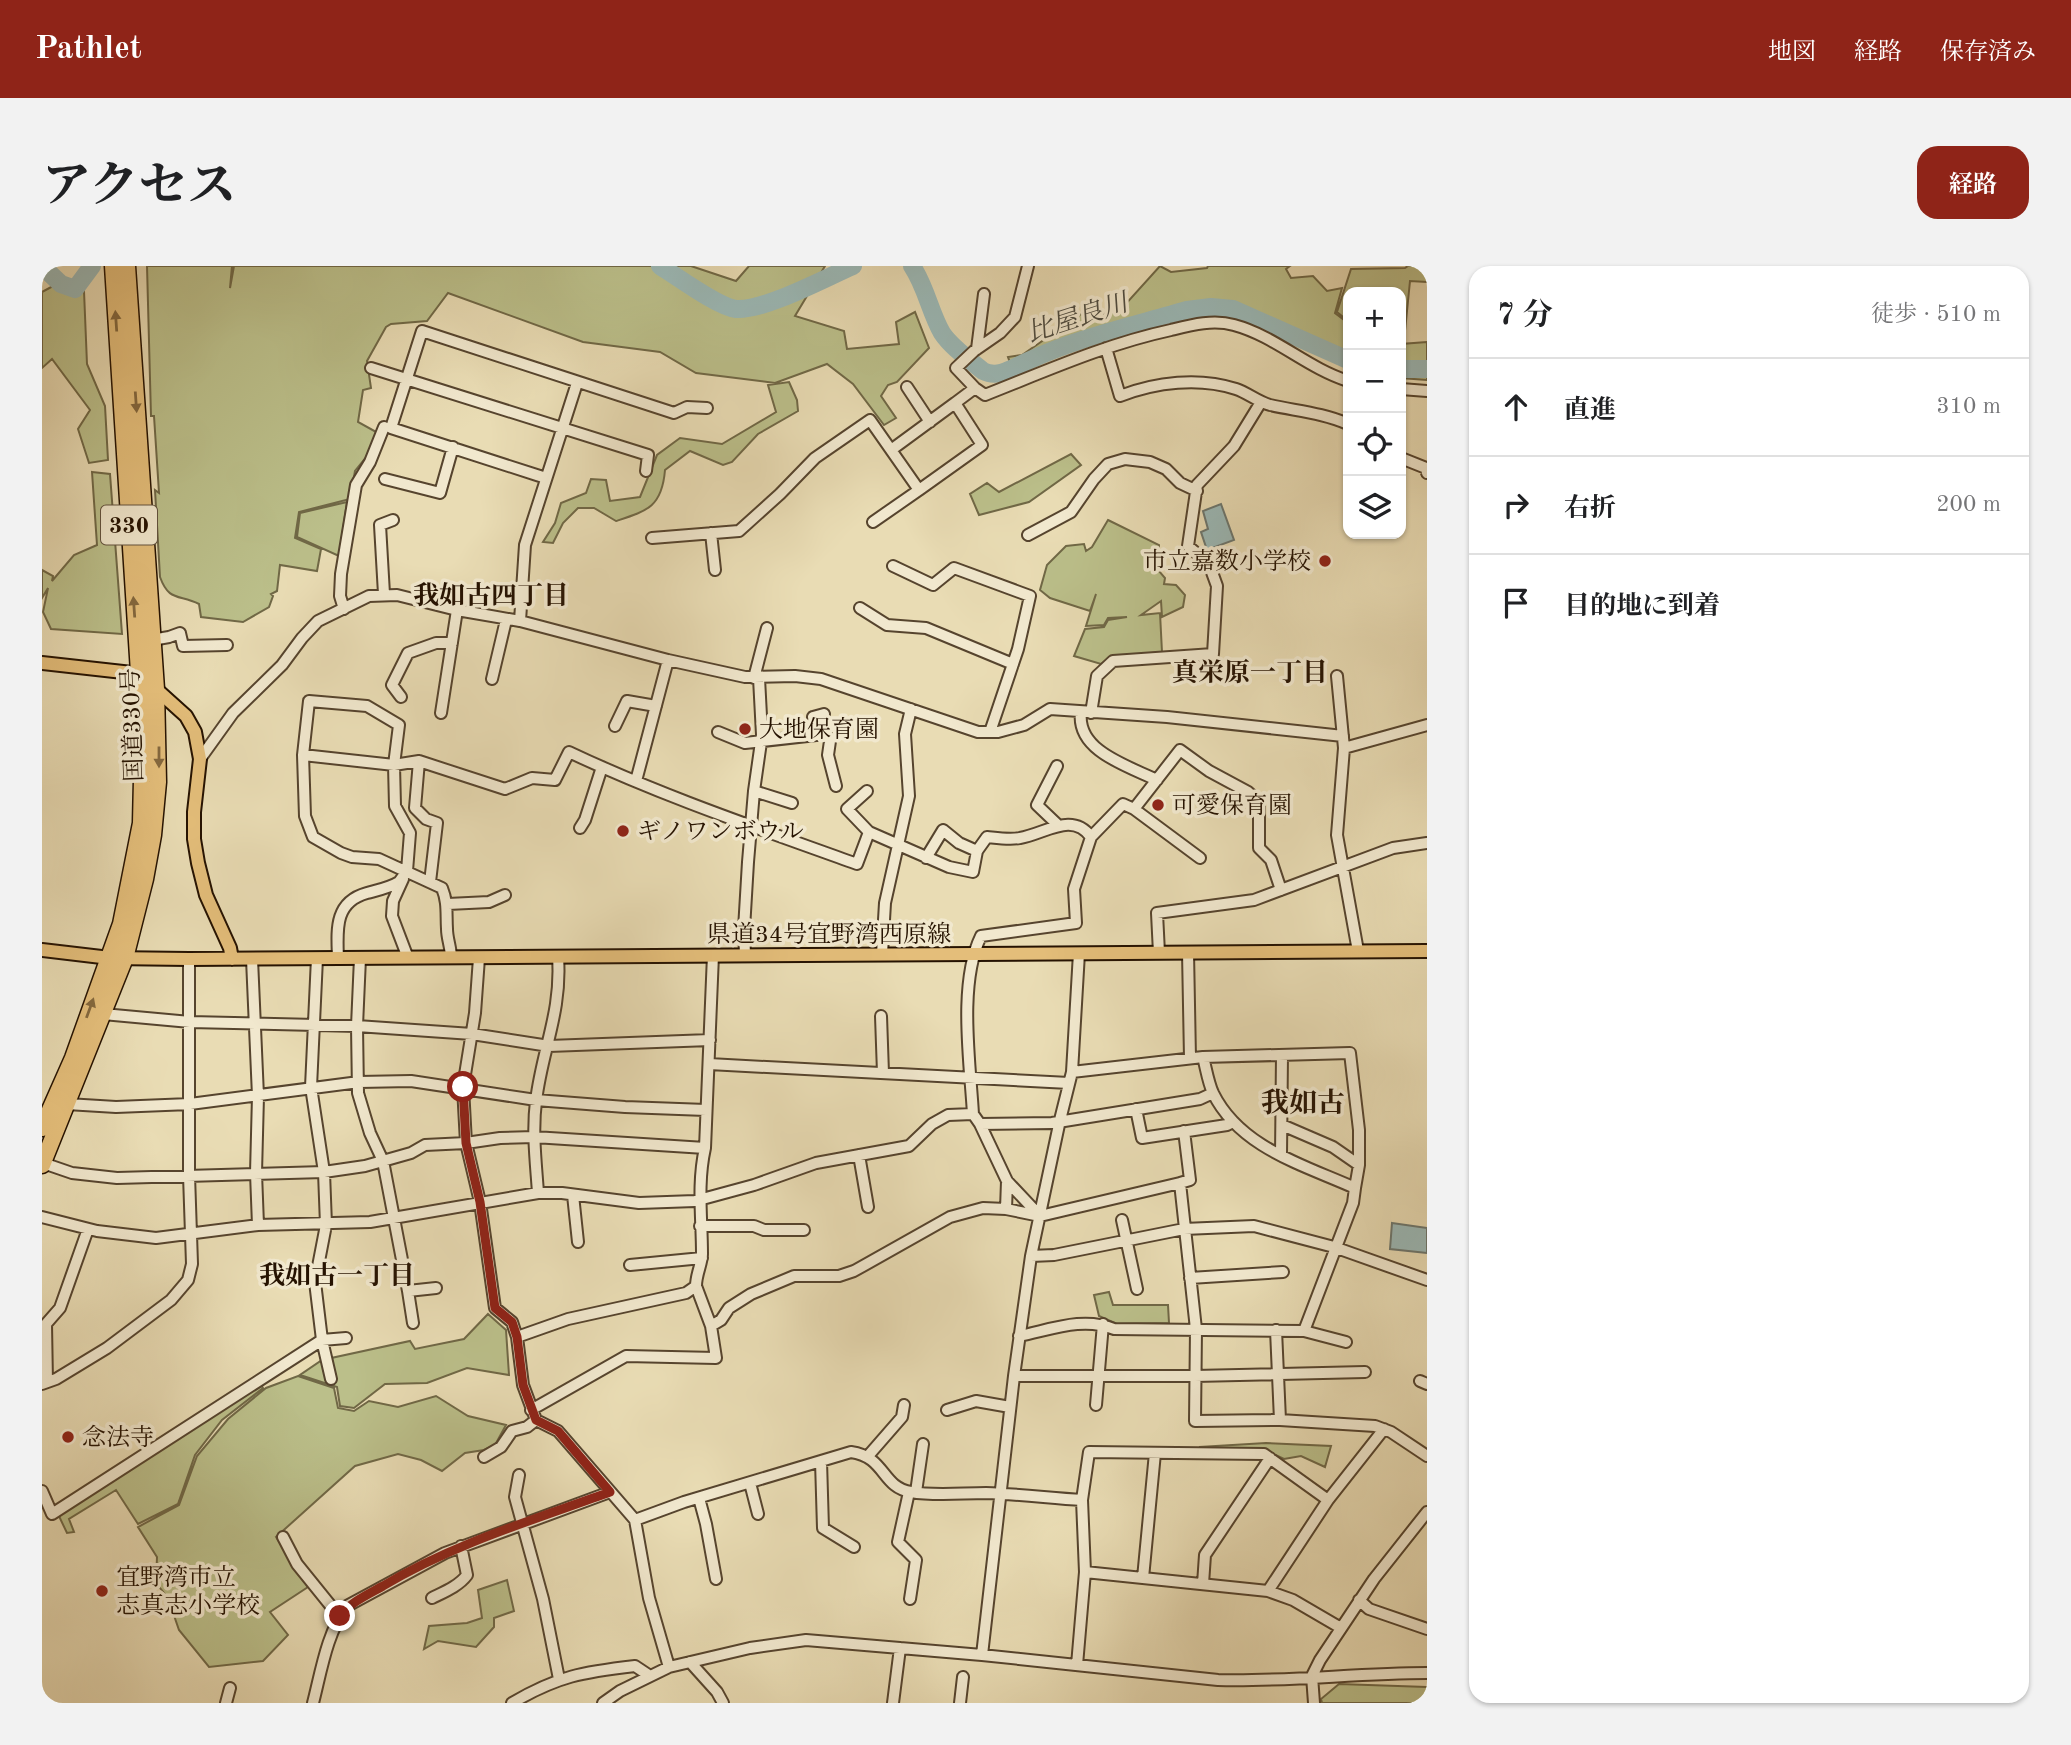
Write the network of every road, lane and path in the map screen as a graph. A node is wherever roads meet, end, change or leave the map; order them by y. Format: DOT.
graph roads {
  1 [pos="113,266"];
  2 [pos="127,266"];
  3 [pos="1028,266"];
  4 [pos="984,294"];
  5 [pos="1106,348"];
  6 [pos="976,350"];
  7 [pos="371,368"];
  8 [pos="1343,379"];
  9 [pos="407,380"];
  10 [pos="578,383"];
  11 [pos="907,387"];
  12 [pos="975,388"];
  13 [pos="1406,389"];
  14 [pos="1427,391"];
  15 [pos="1261,402"];
  16 [pos="955,403"];
  17 [pos="707,408"];
  18 [pos="930,422"];
  19 [pos="1343,422"];
  20 [pos="384,426"];
  21 [pos="562,429"];
  22 [pos="453,447"];
  23 [pos="891,450"];
  24 [pos="1406,460"];
  25 [pos="646,471"];
  26 [pos="1427,473"];
  27 [pos="546,478"];
  28 [pos="385,479"];
  29 [pos="919,490"];
  30 [pos="1197,491"];
  31 [pos="393,520"];
  32 [pos="873,522"];
  33 [pos="711,533"];
  34 [pos="1028,535"];
  35 [pos="652,538"];
  36 [pos="894,566"];
  37 [pos="715,570"];
  38 [pos="384,594"];
  39 [pos="860,608"];
  40 [pos="344,609"];
  41 [pos="457,610"];
  42 [pos="506,620"];
  43 [pos="520,621"];
  44 [pos="767,628"];
  45 [pos="152,639"];
  46 [pos="452,643"];
  47 [pos="227,645"];
  48 [pos="668,660"];
  49 [pos="42,663"];
  50 [pos="1013,664"];
  51 [pos="138,676"];
  52 [pos="1337,676"];
  53 [pos="756,678"];
  54 [pos="492,679"];
  55 [pos="156,688"];
  56 [pos="401,697"];
  57 [pos="656,706"];
  58 [pos="911,709"];
  59 [pos="1086,712"];
  60 [pos="441,713"];
  61 [pos="824,714"];
  62 [pos="1427,725"];
  63 [pos="615,726"];
  64 [pos="718,732"];
  65 [pos="990,732"];
  66 [pos="819,735"];
  67 [pos="762,741"];
  68 [pos="1344,742"];
  69 [pos="303,755"];
  70 [pos="200,759"];
  71 [pos="419,761"];
  72 [pos="394,765"];
  73 [pos="1057,766"];
  74 [pos="602,767"];
  75 [pos="1157,780"];
  76 [pos="636,781"];
  77 [pos="836,786"];
  78 [pos="754,791"];
  79 [pos="867,791"];
  80 [pos="792,803"];
  81 [pos="1134,809"];
  82 [pos="752,827"];
  83 [pos="1059,827"];
  84 [pos="580,828"];
  85 [pos="869,832"];
  86 [pos="1091,837"];
  87 [pos="1427,843"];
  88 [pos="899,845"];
  89 [pos="977,851"];
  90 [pos="926,858"];
  91 [pos="1200,858"];
  92 [pos="1343,866"];
  93 [pos="405,874"];
  94 [pos="430,882"];
  95 [pos="1281,890"];
  96 [pos="505,895"];
  97 [pos="447,904"];
  98 [pos="42,950"];
  99 [pos="1358,951"];
  100 [pos="1427,951"];
  101 [pos="1079,953"];
  102 [pos="1159,953"];
  103 [pos="1188,953"];
  104 [pos="882,954"];
  105 [pos="974,954"];
  106 [pos="745,955"];
  107 [pos="713,956"];
  108 [pos="558,957"];
  109 [pos="117,958"];
  110 [pos="317,958"];
  111 [pos="338,958"];
  112 [pos="360,958"];
  113 [pos="408,958"];
  114 [pos="451,958"];
  115 [pos="479,958"];
  116 [pos="189,959"];
  117 [pos="232,959"];
  118 [pos="252,959"];
  119 [pos="103,1014"];
  120 [pos="881,1016"];
  121 [pos="190,1021"];
  122 [pos="254,1024"];
  123 [pos="314,1026"];
  124 [pos="357,1026"];
  125 [pos="472,1034"];
  126 [pos="710,1040"];
  127 [pos="549,1046"];
  128 [pos="1282,1055"];
  129 [pos="1203,1056"];
  130 [pos="1190,1058"];
  131 [pos="709,1064"];
  132 [pos="883,1073"];
  133 [pos="970,1076"];
  134 [pos="1071,1077"];
  135 [pos="359,1082"];
  136 [pos="311,1087"];
  137 [pos="463,1087"];
  138 [pos="1213,1093"];
  139 [pos="258,1096"];
  140 [pos="536,1100"];
  141 [pos="67,1104"];
  142 [pos="190,1104"];
  143 [pos="1136,1109"];
  144 [pos="706,1110"];
  145 [pos="972,1114"];
  146 [pos="1060,1119"];
  147 [pos="1233,1122"];
  148 [pos="980,1124"];
  149 [pos="1282,1125"];
  150 [pos="42,1128"];
  151 [pos="1184,1131"];
  152 [pos="534,1137"];
  153 [pos="466,1143"];
  154 [pos="705,1148"];
  155 [pos="859,1155"];
  156 [pos="1281,1155"];
  157 [pos="383,1161"];
  158 [pos="42,1164"];
  159 [pos="1359,1165"];
  160 [pos="324,1172"];
  161 [pos="256,1173"];
  162 [pos="189,1175"];
  163 [pos="1007,1181"];
  164 [pos="1180,1183"];
  165 [pos="1355,1188"];
  166 [pos="538,1193"];
  167 [pos="573,1195"];
  168 [pos="699,1199"];
  169 [pos="480,1202"];
  170 [pos="868,1207"];
  171 [pos="1006,1209"];
  172 [pos="1040,1216"];
  173 [pos="42,1217"];
  174 [pos="393,1218"];
  175 [pos="1122,1220"];
  176 [pos="258,1225"];
  177 [pos="326,1225"];
  178 [pos="700,1226"];
  179 [pos="88,1229"];
  180 [pos="1184,1229"];
  181 [pos="804,1230"];
  182 [pos="190,1235"];
  183 [pos="1126,1240"];
  184 [pos="578,1242"];
  185 [pos="1334,1247"];
  186 [pos="1031,1256"];
  187 [pos="702,1258"];
  188 [pos="630,1265"];
  189 [pos="1283,1272"];
  190 [pos="1190,1278"];
  191 [pos="1427,1280"];
  192 [pos="696,1286"];
  193 [pos="436,1288"];
  194 [pos="1137,1289"];
  195 [pos="408,1292"];
  196 [pos="413,1323"];
  197 [pos="44,1324"];
  198 [pos="1103,1324"];
  199 [pos="710,1326"];
  200 [pos="1196,1329"];
  201 [pos="1276,1330"];
  202 [pos="1304,1331"];
  203 [pos="1018,1336"];
  204 [pos="517,1337"];
  205 [pos="346,1338"];
  206 [pos="322,1340"];
  207 [pos="1346,1342"];
  208 [pos="1365,1372"];
  209 [pos="1279,1374"];
  210 [pos="1014,1376"];
  211 [pos="1097,1376"];
  212 [pos="1195,1376"];
  213 [pos="331,1379"];
  214 [pos="45,1383"];
  215 [pos="904,1405"];
  216 [pos="1096,1405"];
  217 [pos="1010,1407"];
  218 [pos="947,1410"];
  219 [pos="533,1415"];
  220 [pos="1280,1420"];
  221 [pos="1384,1429"];
  222 [pos="923,1444"];
  223 [pos="1156,1453"];
  224 [pos="867,1456"];
  225 [pos="1427,1456"];
  226 [pos="484,1457"];
  227 [pos="1270,1458"];
  228 [pos="821,1461"];
  229 [pos="519,1475"];
  230 [pos="750,1483"];
  231 [pos="42,1491"];
  232 [pos="610,1492"];
  233 [pos="912,1492"];
  234 [pos="1000,1494"];
  235 [pos="699,1498"];
  236 [pos="1082,1500"];
  237 [pos="1328,1500"];
  238 [pos="1427,1512"];
  239 [pos="758,1514"];
  240 [pos="635,1520"];
  241 [pos="524,1524"];
  242 [pos="284,1537"];
  243 [pos="461,1546"];
  244 [pos="854,1547"];
  245 [pos="1085,1572"];
  246 [pos="1143,1578"];
  247 [pos="716,1579"];
  248 [pos="1203,1584"];
  249 [pos="1268,1591"];
  250 [pos="432,1598"];
  251 [pos="910,1598"];
  252 [pos="1359,1601"];
  253 [pos="340,1616"];
  254 [pos="1341,1628"];
  255 [pos="1427,1629"];
  256 [pos="900,1648"];
  257 [pos="982,1655"];
  258 [pos="690,1662"];
  259 [pos="1077,1665"];
  260 [pos="669,1667"];
  261 [pos="1427,1674"];
  262 [pos="650,1676"];
  263 [pos="1312,1676"];
  264 [pos="963,1677"];
  265 [pos="559,1679"];
  266 [pos="230,1688"];
  267 [pos="226,1703"];
  268 [pos="313,1703"];
  269 [pos="512,1703"];
  270 [pos="603,1703"];
  271 [pos="723,1703"];
  272 [pos="893,1703"];
  273 [pos="960,1703"];
  274 [pos="1314,1703"];
  51 -- 1 [label="highway, 国道330号 / 330, one-way"];
  2 -- 45 [label="highway, 国道330号 / 330, one-way"];
  3 -- 6 [label="street"];
  4 -- 6 [label="street"];
  5 -- 8 [label="street"];
  5 -- 12 [label="street"];
  5 -- 15 [label="street"];
  6 -- 12 [label="street"];
  7 -- 9 [label="street"];
  9 -- 10 [label="street"];
  9 -- 21 [label="street"];
  9 -- 22 [label="street"];
  10 -- 17 [label="street"];
  10 -- 21 [label="street"];
  11 -- 18 [label="street"];
  12 -- 16 [label="street"];
  13 -- 14 [label="street"];
  15 -- 19 [label="street"];
  15 -- 30 [label="street"];
  16 -- 18 [label="street"];
  16 -- 29 [label="street"];
  18 -- 23 [label="street"];
  20 -- 40 [label="street"];
  21 -- 25 [label="street"];
  21 -- 27 [label="street"];
  22 -- 27 [label="street"];
  22 -- 28 [label="street"];
  23 -- 29 [label="street"];
  23 -- 33 [label="street"];
  24 -- 26 [label="street"];
  27 -- 43 [label="street"];
  29 -- 32 [label="street"];
  30 -- 34 [label="street"];
  30 -- 59 [label="street"];
  31 -- 38 [label="street"];
  33 -- 35 [label="street"];
  33 -- 37 [label="street"];
  36 -- 50 [label="street"];
  38 -- 40 [label="street"];
  38 -- 41 [label="street"];
  39 -- 50 [label="street"];
  40 -- 70 [label="street"];
  41 -- 42 [label="street"];
  41 -- 46 [label="street"];
  42 -- 43 [label="street"];
  42 -- 54 [label="street"];
  43 -- 48 [label="street"];
  44 -- 53 [label="street"];
  45 -- 47 [label="street"];
  45 -- 55 [label="highway, 国道330号 / 330"];
  46 -- 56 [label="street"];
  46 -- 60 [label="street"];
  48 -- 53 [label="street"];
  48 -- 57 [label="street"];
  49 -- 51 [label="main road"];
  50 -- 65 [label="street"];
  51 -- 55 [label="main road"];
  51 -- 109 [label="highway, 国道330号 / 330"];
  52 -- 68 [label="street"];
  53 -- 58 [label="street"];
  53 -- 67 [label="street"];
  55 -- 70 [label="main road"];
  55 -- 109 [label="highway, 国道330号 / 330, one-way"];
  57 -- 63 [label="street"];
  57 -- 76 [label="street"];
  58 -- 65 [label="street"];
  58 -- 88 [label="street"];
  59 -- 65 [label="street"];
  59 -- 68 [label="street"];
  59 -- 75 [label="street"];
  61 -- 66 [label="street"];
  62 -- 68 [label="street"];
  64 -- 67 [label="street"];
  66 -- 67 [label="street"];
  66 -- 77 [label="street"];
  67 -- 78 [label="street"];
  68 -- 92 [label="street"];
  69 -- 72 [label="street"];
  69 -- 72 [label="street"];
  69 -- 93 [label="street"];
  70 -- 117 [label="main road"];
  71 -- 72 [label="street"];
  71 -- 74 [label="street"];
  71 -- 94 [label="street"];
  72 -- 93 [label="street"];
  73 -- 83 [label="street"];
  74 -- 76 [label="street"];
  74 -- 84 [label="street"];
  75 -- 81 [label="street"];
  75 -- 95 [label="street"];
  76 -- 82 [label="street"];
  78 -- 80 [label="street"];
  78 -- 82 [label="street"];
  79 -- 85 [label="street"];
  81 -- 86 [label="street"];
  81 -- 91 [label="street"];
  82 -- 85 [label="street"];
  82 -- 106 [label="street"];
  83 -- 86 [label="street"];
  83 -- 89 [label="street"];
  85 -- 88 [label="street"];
  86 -- 105 [label="street"];
  87 -- 92 [label="street"];
  88 -- 90 [label="street"];
  88 -- 104 [label="street"];
  89 -- 90 [label="street"];
  89 -- 90 [label="street"];
  92 -- 95 [label="street"];
  92 -- 99 [label="street"];
  93 -- 94 [label="street"];
  93 -- 111 [label="street"];
  93 -- 113 [label="street"];
  94 -- 97 [label="street"];
  95 -- 102 [label="street"];
  96 -- 97 [label="street"];
  97 -- 114 [label="street"];
  98 -- 109 [label="main road, 県道34号宜野湾西原線"];
  99 -- 100 [label="main road, 県道34号宜野湾西原線"];
  99 -- 103 [label="main road, 県道34号宜野湾西原線"];
  101 -- 102 [label="main road, 県道34号宜野湾西原線"];
  101 -- 105 [label="main road, 県道34号宜野湾西原線"];
  101 -- 134 [label="street"];
  102 -- 103 [label="main road, 県道34号宜野湾西原線"];
  103 -- 130 [label="street"];
  104 -- 105 [label="main road, 県道34号宜野湾西原線"];
  104 -- 106 [label="main road, 県道34号宜野湾西原線"];
  105 -- 133 [label="street"];
  106 -- 107 [label="main road, 県道34号宜野湾西原線"];
  107 -- 108 [label="main road, 県道34号宜野湾西原線"];
  107 -- 126 [label="street"];
  108 -- 115 [label="main road, 県道34号宜野湾西原線"];
  108 -- 127 [label="street"];
  109 -- 116 [label="main road, 県道34号宜野湾西原線"];
  109 -- 119 [label="highway, 国道330号 / 330"];
  150 -- 109 [label="highway, 国道330号 / 330, one-way"];
  110 -- 111 [label="main road, 県道34号宜野湾西原線"];
  110 -- 118 [label="main road, 県道34号宜野湾西原線"];
  110 -- 123 [label="street"];
  111 -- 112 [label="main road, 県道34号宜野湾西原線"];
  112 -- 113 [label="main road, 県道34号宜野湾西原線"];
  112 -- 124 [label="street"];
  113 -- 114 [label="main road, 県道34号宜野湾西原線"];
  114 -- 115 [label="main road, 県道34号宜野湾西原線"];
  115 -- 125 [label="street"];
  116 -- 117 [label="main road, 県道34号宜野湾西原線"];
  116 -- 121 [label="street"];
  117 -- 118 [label="main road, 県道34号宜野湾西原線"];
  118 -- 122 [label="street"];
  119 -- 121 [label="street"];
  119 -- 141 [label="highway, 国道330号 / 330"];
  120 -- 132 [label="street"];
  121 -- 122 [label="street"];
  121 -- 142 [label="street"];
  122 -- 123 [label="street"];
  122 -- 139 [label="street"];
  123 -- 124 [label="street"];
  123 -- 136 [label="street"];
  124 -- 125 [label="street"];
  124 -- 135 [label="street"];
  125 -- 127 [label="street"];
  125 -- 137 [label="street"];
  126 -- 127 [label="street"];
  126 -- 131 [label="street"];
  127 -- 140 [label="street"];
  128 -- 129 [label="street"];
  128 -- 149 [label="street"];
  128 -- 159 [label="street"];
  129 -- 130 [label="street"];
  129 -- 138 [label="street"];
  130 -- 134 [label="street"];
  131 -- 132 [label="street"];
  131 -- 144 [label="street"];
  132 -- 133 [label="street"];
  133 -- 134 [label="street"];
  133 -- 145 [label="street"];
  134 -- 146 [label="street"];
  135 -- 136 [label="street"];
  135 -- 137 [label="street"];
  135 -- 157 [label="street"];
  136 -- 139 [label="street"];
  136 -- 160 [label="street"];
  137 -- 140 [label="street"];
  137 -- 153 [label="street"];
  138 -- 143 [label="street"];
  138 -- 147 [label="street"];
  139 -- 142 [label="street"];
  139 -- 161 [label="street"];
  140 -- 144 [label="street"];
  140 -- 152 [label="street"];
  141 -- 142 [label="street"];
  141 -- 158 [label="highway, 国道330号 / 330"];
  142 -- 162 [label="street"];
  143 -- 146 [label="street"];
  143 -- 151 [label="street"];
  144 -- 154 [label="street"];
  145 -- 148 [label="street"];
  145 -- 155 [label="street"];
  146 -- 148 [label="street"];
  146 -- 172 [label="street"];
  147 -- 151 [label="street"];
  147 -- 156 [label="street"];
  148 -- 163 [label="street"];
  149 -- 156 [label="street"];
  149 -- 159 [label="street"];
  151 -- 164 [label="street"];
  152 -- 153 [label="street"];
  152 -- 154 [label="street"];
  152 -- 166 [label="street"];
  153 -- 157 [label="street"];
  153 -- 169 [label="street"];
  154 -- 168 [label="street"];
  155 -- 168 [label="street"];
  155 -- 170 [label="street"];
  156 -- 165 [label="street"];
  157 -- 160 [label="street"];
  157 -- 174 [label="street"];
  158 -- 162 [label="street"];
  159 -- 165 [label="street"];
  160 -- 161 [label="street"];
  160 -- 177 [label="street"];
  161 -- 162 [label="street"];
  161 -- 176 [label="street"];
  162 -- 182 [label="street"];
  163 -- 171 [label="street"];
  163 -- 172 [label="street"];
  164 -- 172 [label="street"];
  164 -- 180 [label="street"];
  165 -- 185 [label="street"];
  166 -- 167 [label="street"];
  166 -- 169 [label="street"];
  167 -- 168 [label="street"];
  167 -- 184 [label="street"];
  168 -- 178 [label="street"];
  169 -- 174 [label="street"];
  169 -- 204 [label="street"];
  171 -- 172 [label="street"];
  171 -- 199 [label="street"];
  172 -- 186 [label="street"];
  173 -- 179 [label="street"];
  174 -- 177 [label="street"];
  174 -- 195 [label="street"];
  175 -- 183 [label="street"];
  176 -- 177 [label="street"];
  176 -- 182 [label="street"];
  177 -- 206 [label="street"];
  178 -- 181 [label="street"];
  178 -- 187 [label="street"];
  179 -- 182 [label="street"];
  179 -- 197 [label="street"];
  180 -- 183 [label="street"];
  180 -- 185 [label="street"];
  180 -- 190 [label="street"];
  182 -- 214 [label="street"];
  183 -- 186 [label="street"];
  183 -- 194 [label="street"];
  185 -- 191 [label="street"];
  185 -- 202 [label="street"];
  186 -- 203 [label="street"];
  187 -- 188 [label="street"];
  187 -- 192 [label="street"];
  189 -- 190 [label="street"];
  190 -- 200 [label="street"];
  192 -- 199 [label="street"];
  192 -- 204 [label="street"];
  193 -- 195 [label="street"];
  195 -- 196 [label="street"];
  197 -- 214 [label="street"];
  198 -- 200 [label="street"];
  198 -- 203 [label="street"];
  198 -- 211 [label="street"];
  199 -- 219 [label="street"];
  200 -- 201 [label="street"];
  200 -- 212 [label="street"];
  201 -- 202 [label="street"];
  201 -- 209 [label="street"];
  202 -- 207 [label="street"];
  203 -- 210 [label="street"];
  204 -- 219 [label="street"];
  205 -- 206 [label="street"];
  206 -- 213 [label="street"];
  206 -- 231 [label="street"];
  208 -- 209 [label="street"];
  209 -- 212 [label="street"];
  209 -- 220 [label="street"];
  210 -- 211 [label="street"];
  210 -- 217 [label="street"];
  211 -- 212 [label="street"];
  211 -- 216 [label="street"];
  212 -- 220 [label="street"];
  215 -- 224 [label="street"];
  217 -- 218 [label="street"];
  217 -- 234 [label="street"];
  219 -- 226 [label="street"];
  219 -- 232 [label="street"];
  220 -- 221 [label="street"];
  221 -- 225 [label="street"];
  221 -- 237 [label="street"];
  222 -- 233 [label="street"];
  223 -- 227 [label="street"];
  223 -- 236 [label="street"];
  223 -- 246 [label="street"];
  224 -- 228 [label="street"];
  224 -- 233 [label="street"];
  227 -- 237 [label="street"];
  227 -- 248 [label="street"];
  228 -- 230 [label="street"];
  228 -- 244 [label="street"];
  229 -- 241 [label="street"];
  230 -- 235 [label="street"];
  230 -- 239 [label="street"];
  232 -- 240 [label="street"];
  232 -- 241 [label="street"];
  233 -- 234 [label="street"];
  233 -- 251 [label="street"];
  234 -- 236 [label="street"];
  234 -- 257 [label="street"];
  235 -- 240 [label="street"];
  235 -- 247 [label="street"];
  236 -- 245 [label="street"];
  237 -- 249 [label="street"];
  238 -- 252 [label="street"];
  240 -- 260 [label="street"];
  241 -- 243 [label="street"];
  241 -- 265 [label="street"];
  242 -- 253 [label="street"];
  243 -- 250 [label="street"];
  243 -- 253 [label="street"];
  245 -- 246 [label="street"];
  245 -- 259 [label="street"];
  246 -- 248 [label="street"];
  248 -- 249 [label="street"];
  249 -- 254 [label="street"];
  252 -- 254 [label="street"];
  252 -- 255 [label="street"];
  253 -- 268 [label="street"];
  254 -- 263 [label="street"];
  256 -- 257 [label="street"];
  256 -- 258 [label="street"];
  256 -- 272 [label="street"];
  257 -- 259 [label="street"];
  258 -- 260 [label="street"];
  258 -- 271 [label="street"];
  259 -- 263 [label="street"];
  260 -- 262 [label="street"];
  261 -- 263 [label="street"];
  262 -- 265 [label="street"];
  262 -- 270 [label="street"];
  263 -- 274 [label="street"];
  264 -- 273 [label="street"];
  265 -- 269 [label="street"];
  266 -- 267 [label="street"];
}
